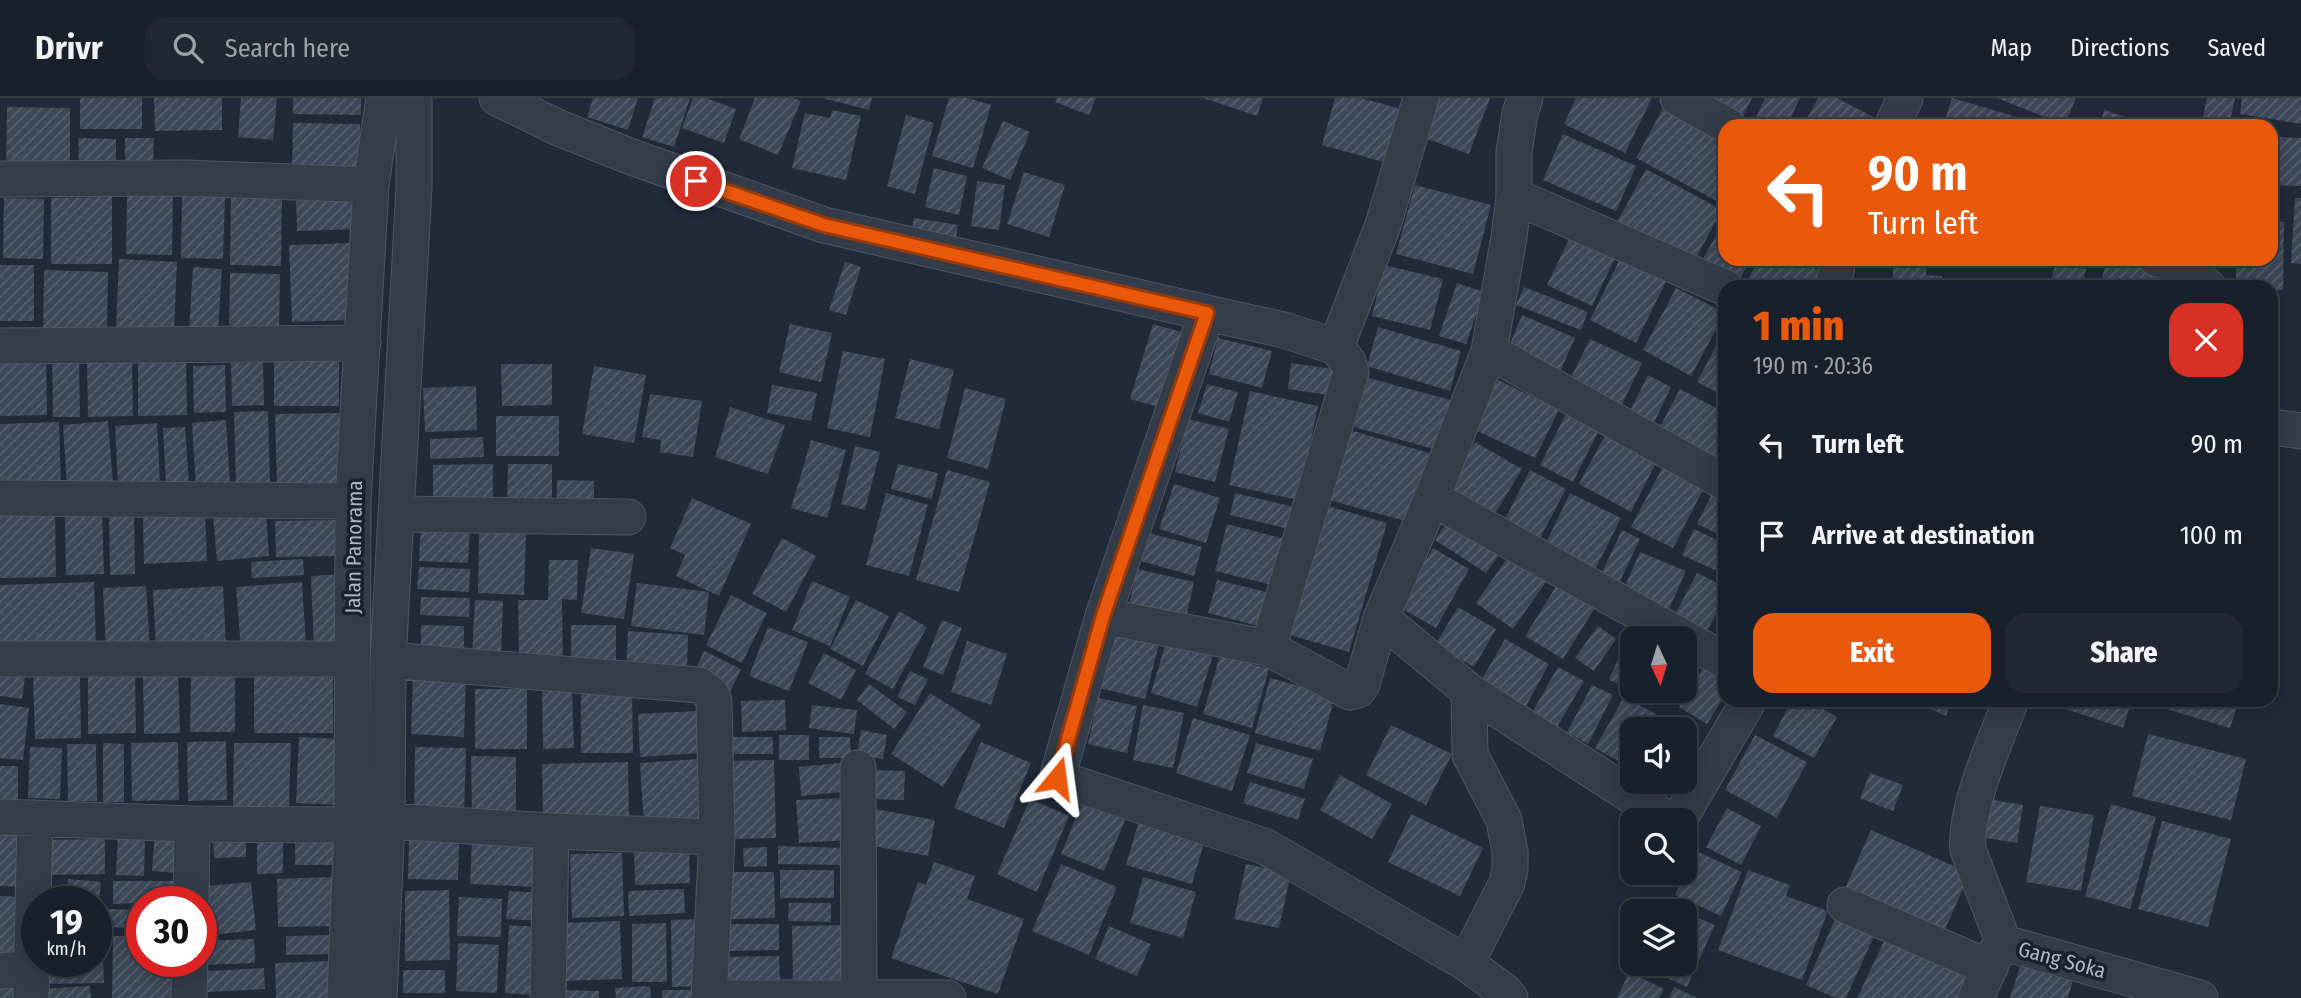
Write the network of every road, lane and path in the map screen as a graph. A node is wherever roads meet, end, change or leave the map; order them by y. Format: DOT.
graph roads {
  1 [pos="384,98"];
  2 [pos="414,98"];
  3 [pos="497,98"];
  4 [pos="1421,98"];
  5 [pos="1525,98"];
  6 [pos="1678,98"];
  7 [pos="1905,98"];
  8 [pos="1895,119"];
  9 [pos="1718,120"];
  10 [pos="0,179"];
  11 [pos="371,185"];
  12 [pos="1514,196"];
  13 [pos="2183,266"];
  14 [pos="2200,280"];
  15 [pos="1718,285"];
  16 [pos="1207,313"];
  17 [pos="363,344"];
  18 [pos="0,346"];
  19 [pos="1336,347"];
  20 [pos="1489,351"];
  21 [pos="2278,429"];
  22 [pos="2301,431"];
  23 [pos="1718,479"];
  24 [pos="0,498"];
  25 [pos="1432,498"];
  26 [pos="353,501"];
  27 [pos="398,514"];
  28 [pos="628,517"];
  29 [pos="1103,616"];
  30 [pos="1381,618"];
  31 [pos="1268,648"];
  32 [pos="1718,657"];
  33 [pos="0,659"];
  34 [pos="352,659"];
  35 [pos="388,660"];
  36 [pos="1469,691"];
  37 [pos="1745,707"];
  38 [pos="2008,707"];
  39 [pos="859,768"];
  40 [pos="0,817"];
  41 [pos="35,818"];
  42 [pos="387,821"];
  43 [pos="192,824"];
  44 [pos="352,825"];
  45 [pos="551,831"];
  46 [pos="717,837"];
  47 [pos="191,886"];
  48 [pos="1845,905"];
  49 [pos="1465,962"];
  50 [pos="1990,971"];
  51 [pos="190,977"];
  52 [pos="21,979"];
  53 [pos="1507,994"];
  54 [pos="859,997"];
  55 [pos="189,998"];
  56 [pos="345,998"];
  57 [pos="379,998"];
  58 [pos="548,998"];
  59 [pos="710,998"];
  60 [pos="948,998"];
  61 [pos="2200,998"];
  1 -- 11 [label="street, Jalan Panorama"];
  2 -- 27 [label="street"];
  3 -- 16 [label="street"];
  4 -- 19 [label="street"];
  5 -- 12 [label="street"];
  6 -- 9 [label="street"];
  7 -- 8 [label="street"];
  10 -- 11 [label="street"];
  11 -- 17 [label="street, Jalan Panorama"];
  12 -- 15 [label="street"];
  12 -- 20 [label="street"];
  13 -- 14 [label="street"];
  16 -- 19 [label="street"];
  16 -- 29 [label="street"];
  17 -- 18 [label="street"];
  17 -- 26 [label="street, Jalan Panorama"];
  19 -- 31 [label="street"];
  20 -- 23 [label="street"];
  20 -- 25 [label="street"];
  21 -- 22 [label="street"];
  24 -- 26 [label="street"];
  25 -- 30 [label="street"];
  25 -- 32 [label="street"];
  26 -- 34 [label="street, Jalan Panorama"];
  27 -- 28 [label="street"];
  27 -- 35 [label="street"];
  29 -- 31 [label="street"];
  29 -- 49 [label="street"];
  30 -- 31 [label="street"];
  30 -- 36 [label="street"];
  33 -- 34 [label="street"];
  34 -- 44 [label="street, Jalan Panorama"];
  35 -- 42 [label="street"];
  35 -- 46 [label="street"];
  36 -- 37 [label="street"];
  36 -- 49 [label="street"];
  38 -- 50 [label="street"];
  39 -- 54 [label="street"];
  40 -- 41 [label="street"];
  41 -- 43 [label="street"];
  41 -- 52 [label="street"];
  42 -- 45 [label="street"];
  42 -- 57 [label="street"];
  43 -- 44 [label="street"];
  43 -- 47 [label="street"];
  44 -- 56 [label="street, Jalan Panorama"];
  45 -- 46 [label="street"];
  45 -- 58 [label="street"];
  46 -- 59 [label="street"];
  48 -- 50 [label="street, Gang Soka"];
  49 -- 53 [label="street"];
  50 -- 61 [label="street, Gang Soka"];
  51 -- 55 [label="street"];
  54 -- 59 [label="street"];
  54 -- 60 [label="street"];
}
